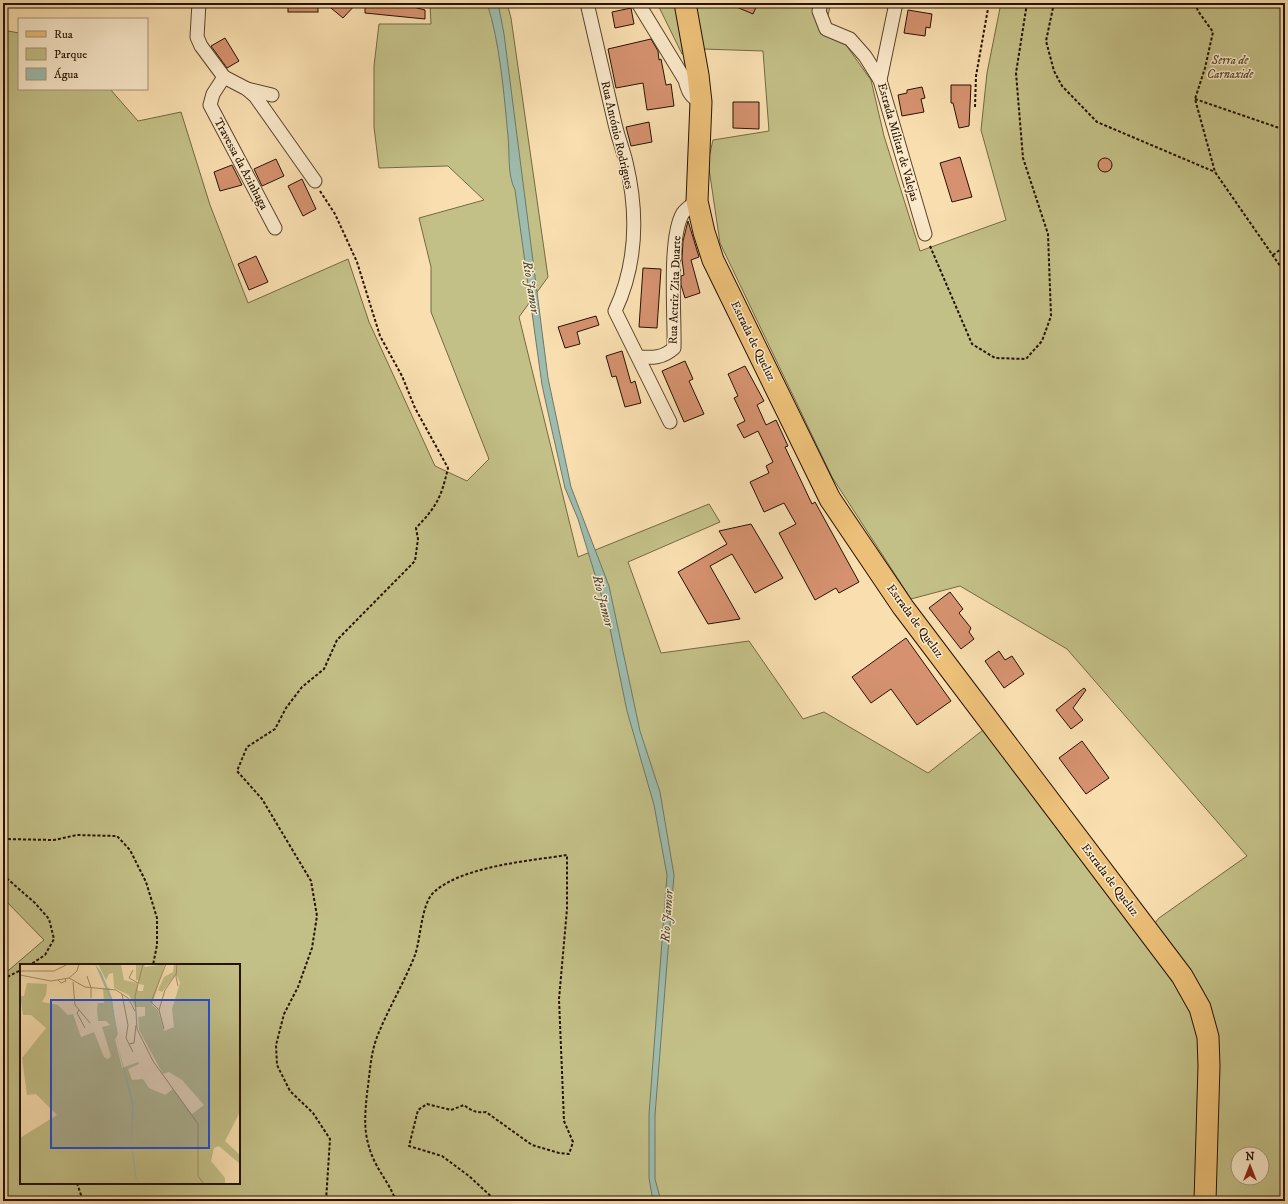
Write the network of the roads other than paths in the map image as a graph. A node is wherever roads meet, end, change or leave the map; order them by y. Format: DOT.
graph roads {
  1 [pos="199,3"];
  2 [pos="587,3"];
  3 [pos="638,3"];
  4 [pos="685,3"];
  5 [pos="821,3"];
  6 [pos="896,3"];
  7 [pos="224,77"];
  8 [pos="880,80"];
  9 [pos="247,89"];
  10 [pos="272,95"];
  11 [pos="701,102"];
  12 [pos="315,182"];
  13 [pos="697,201"];
  14 [pos="275,228"];
  15 [pos="925,234"];
  16 [pos="639,357"];
  17 [pos="670,422"];
  18 [pos="1205,1201"];
  1 -- 7 [label="street"];
  2 -- 16 [label="street, Rua António Rodrigues"];
  3 -- 11 [label="street"];
  4 -- 11 [label="main road, Estrada de Queluz"];
  5 -- 8 [label="street, Estrada Militar de Valejas"];
  6 -- 8 [label="street"];
  7 -- 9 [label="street"];
  7 -- 14 [label="street, Travessa da Azinhaga"];
  8 -- 15 [label="street, Estrada Militar de Valejas"];
  9 -- 10 [label="street"];
  9 -- 12 [label="street"];
  11 -- 13 [label="main road, Estrada de Queluz"];
  13 -- 16 [label="street, Rua Actriz Zita Duarte"];
  13 -- 18 [label="main road, Estrada de Queluz"];
  16 -- 17 [label="street, Rua António Rodrigues"];
}
